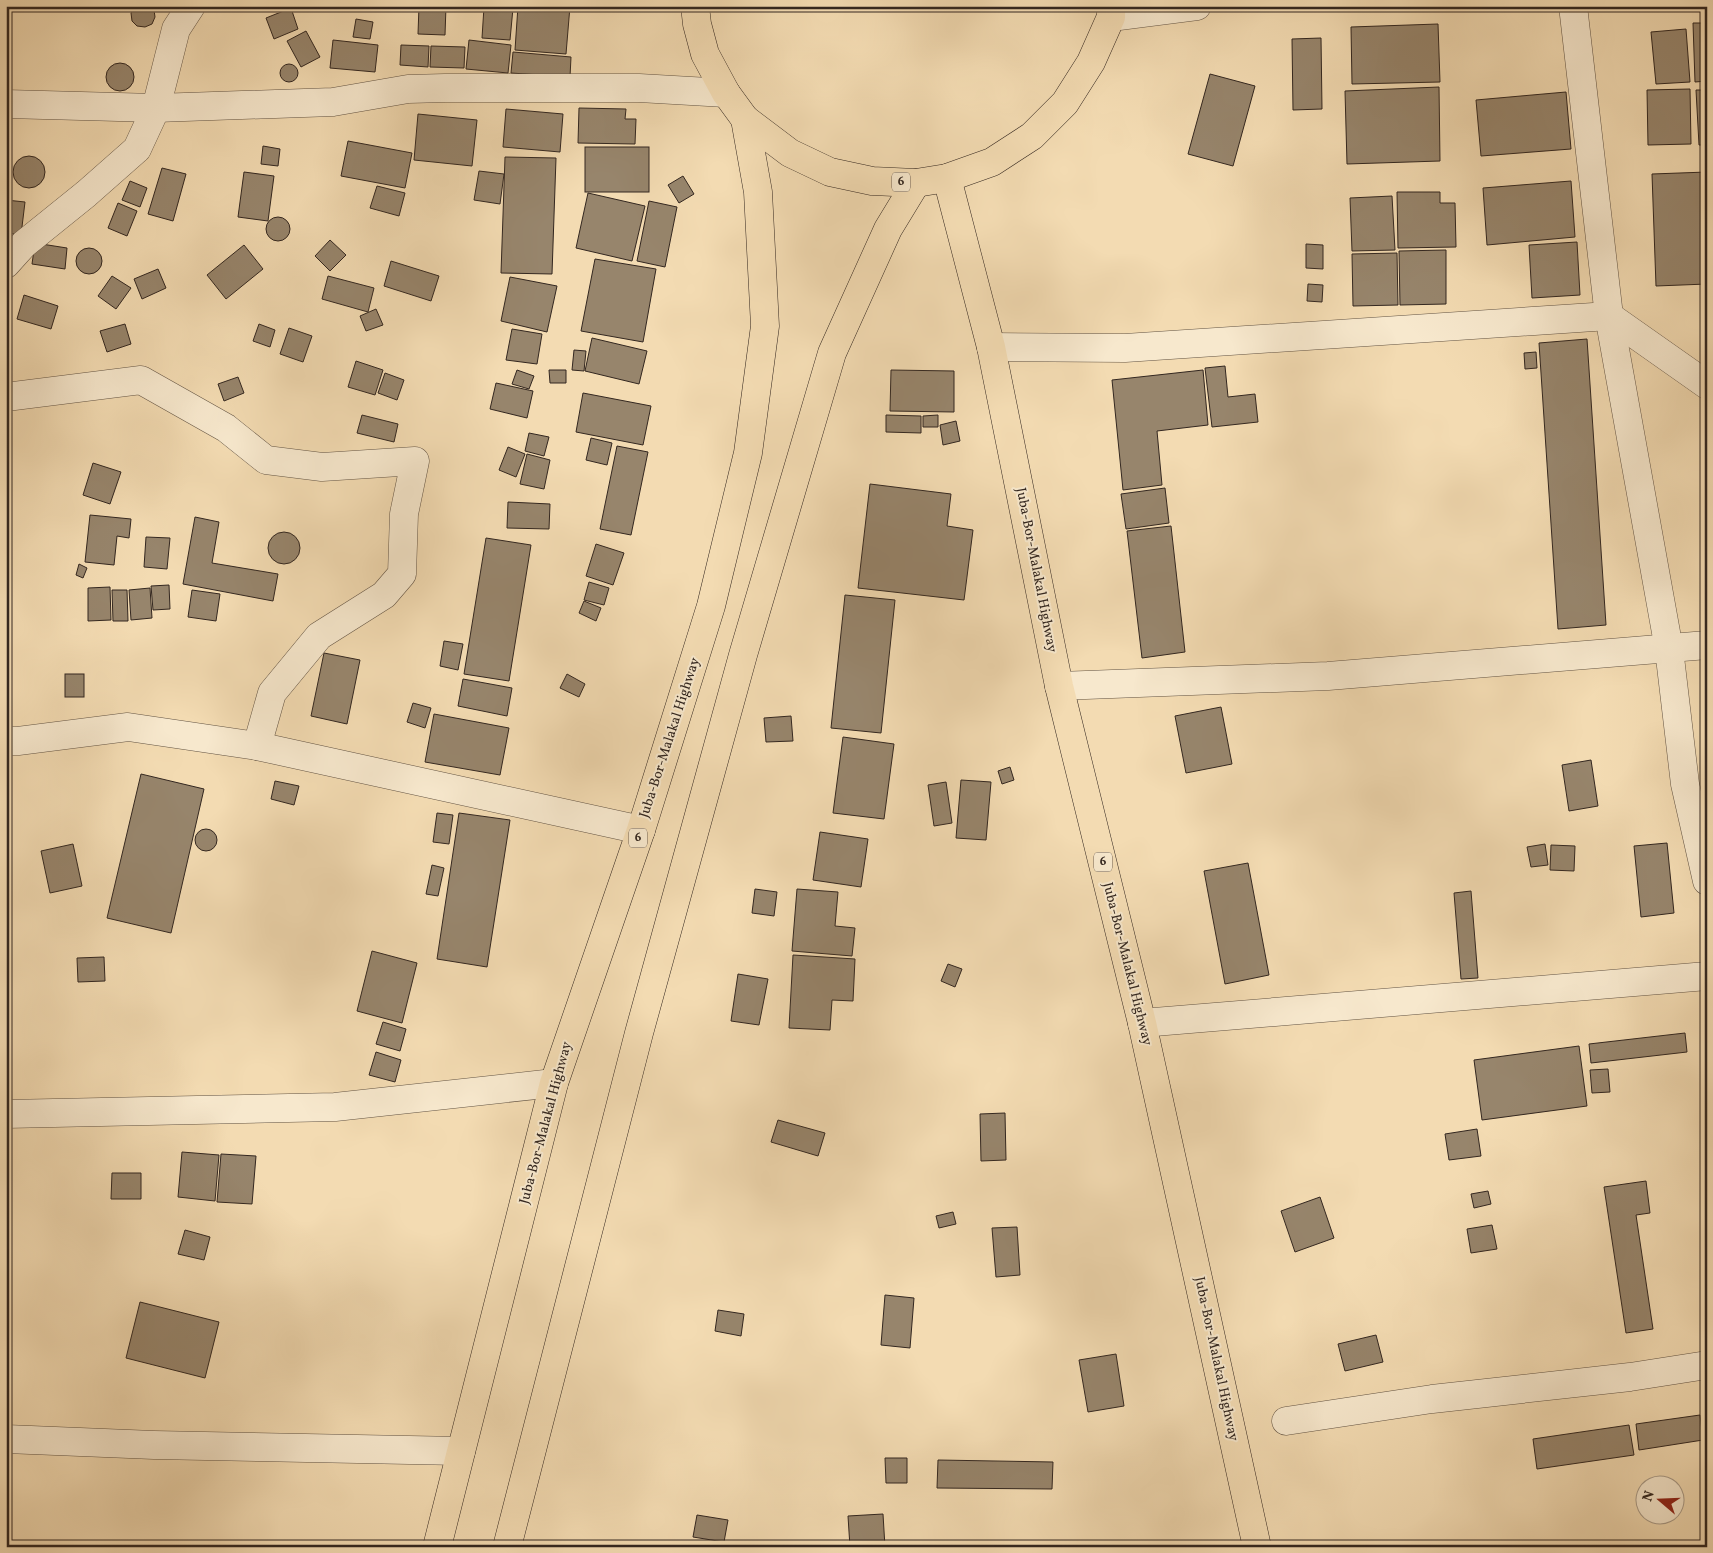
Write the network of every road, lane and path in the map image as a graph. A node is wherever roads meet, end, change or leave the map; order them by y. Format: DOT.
graph roads {
  1 [pos="191,6"];
  2 [pos="694,6"];
  3 [pos="1197,6"];
  4 [pos="1574,6"];
  5 [pos="1111,12"];
  6 [pos="726,94"];
  7 [pos="6,104"];
  8 [pos="156,108"];
  9 [pos="745,119"];
  10 [pos="947,178"];
  11 [pos="916,183"];
  12 [pos="6,264"];
  13 [pos="1609,316"];
  14 [pos="991,347"];
  15 [pos="1707,385"];
  16 [pos="6,398"];
  17 [pos="1707,645"];
  18 [pos="1669,649"];
  19 [pos="1059,686"];
  20 [pos="6,741"];
  21 [pos="258,746"];
  22 [pos="641,830"];
  23 [pos="1707,881"];
  24 [pos="1707,976"];
  25 [pos="1142,1023"];
  26 [pos="554,1083"];
  27 [pos="6,1114"];
  28 [pos="1707,1365"];
  29 [pos="1286,1420"];
  30 [pos="6,1439"];
  31 [pos="461,1451"];
  32 [pos="437,1547"];
  33 [pos="507,1547"];
  34 [pos="1257,1547"];
  1 -- 8 [label="street"];
  2 -- 6 [label="main road, Juba-Bor-Malakal Highway / 6"];
  3 -- 5 [label="street"];
  4 -- 13 [label="street"];
  5 -- 10 [label="main road, Juba-Bor-Malakal Highway / 6"];
  6 -- 8 [label="street"];
  6 -- 9 [label="main road, Juba-Bor-Malakal Highway / 6"];
  7 -- 8 [label="street"];
  8 -- 12 [label="street"];
  9 -- 11 [label="main road, Juba-Bor-Malakal Highway / 6"];
  9 -- 22 [label="main road, Juba-Bor-Malakal Highway / 6"];
  10 -- 11 [label="main road, Juba-Bor-Malakal Highway / 6"];
  10 -- 14 [label="main road, Juba-Bor-Malakal Highway / 6"];
  11 -- 33 [label="main road, 6"];
  13 -- 14 [label="street"];
  13 -- 15 [label="street"];
  13 -- 18 [label="street"];
  14 -- 19 [label="main road, Juba-Bor-Malakal Highway / 6"];
  16 -- 21 [label="street"];
  17 -- 18 [label="street"];
  18 -- 19 [label="street"];
  18 -- 23 [label="street"];
  19 -- 25 [label="main road, Juba-Bor-Malakal Highway / 6"];
  20 -- 21 [label="street"];
  21 -- 22 [label="street"];
  22 -- 26 [label="main road, Juba-Bor-Malakal Highway / 6"];
  24 -- 25 [label="street"];
  25 -- 34 [label="main road, Juba-Bor-Malakal Highway / 6"];
  26 -- 27 [label="street"];
  26 -- 31 [label="main road, Juba-Bor-Malakal Highway / 6"];
  28 -- 29 [label="street"];
  30 -- 31 [label="street"];
  31 -- 32 [label="main road, Juba-Bor-Malakal Highway / 6"];
}
